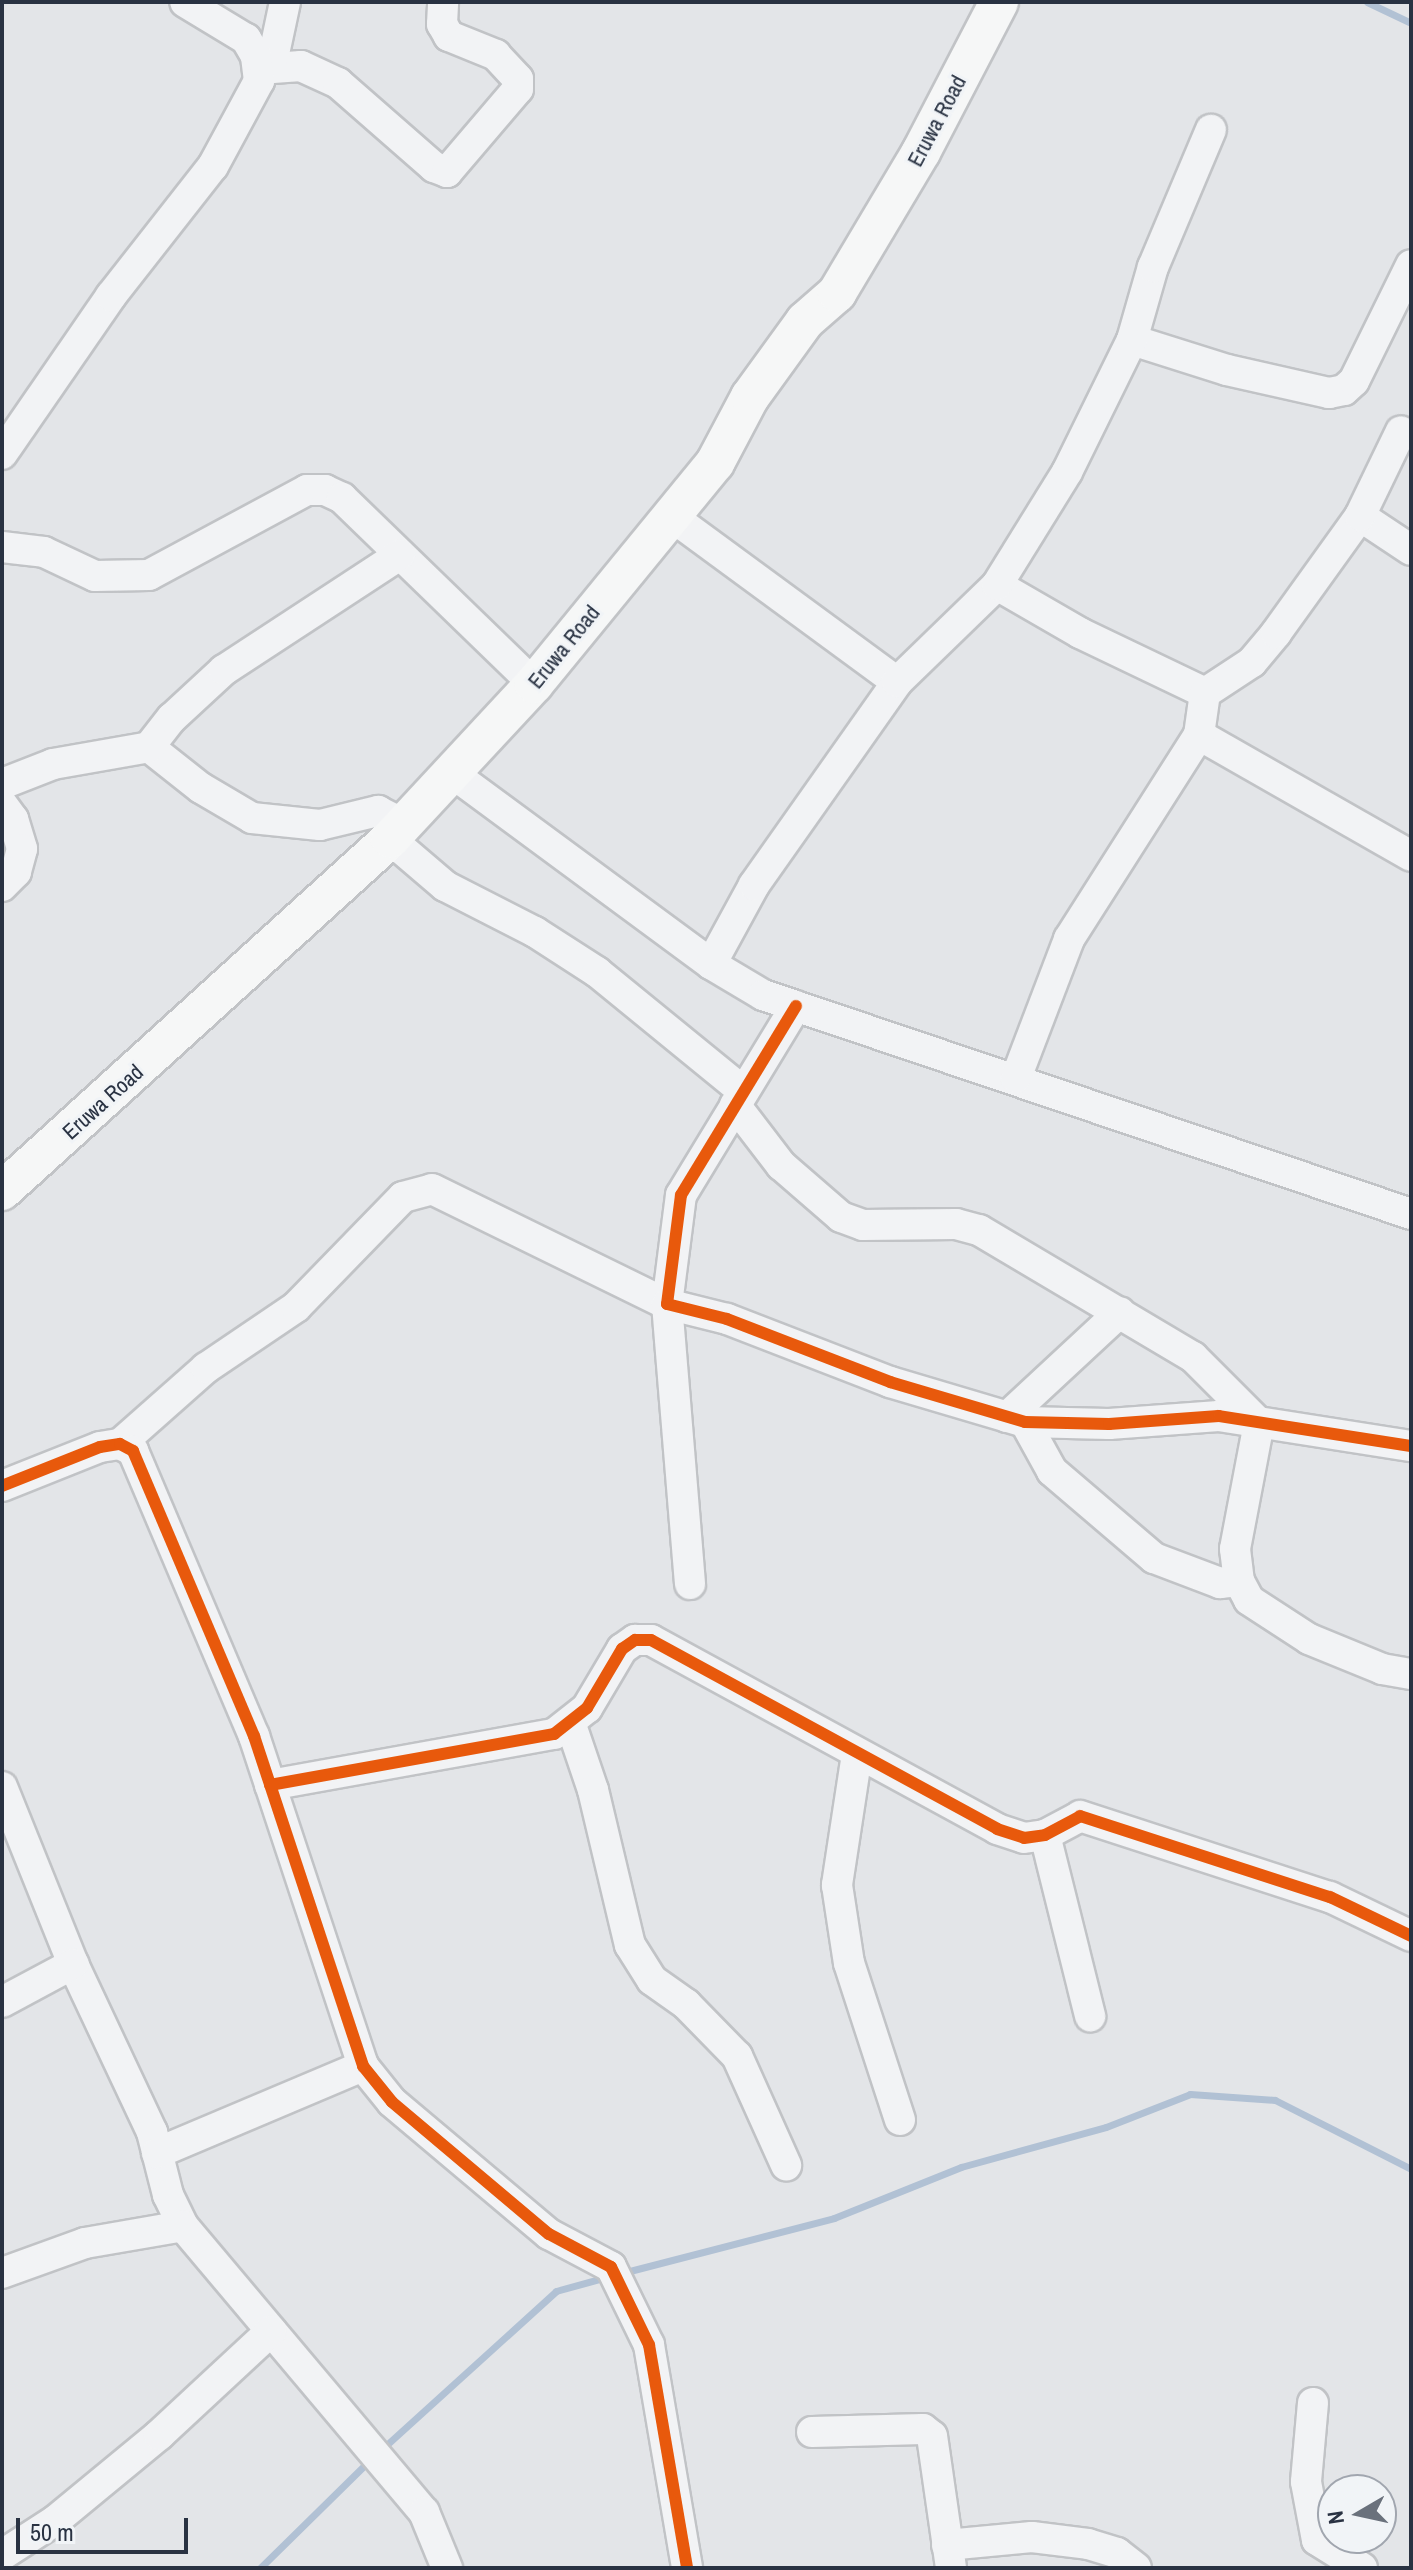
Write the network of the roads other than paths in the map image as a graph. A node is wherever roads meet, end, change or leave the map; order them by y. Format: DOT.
graph roads {
  1 [pos="185,2"];
  2 [pos="285,2"];
  3 [pos="443,2"];
  4 [pos="999,2"];
  5 [pos="265,68"];
  6 [pos="1211,130"];
  7 [pos="1411,265"];
  8 [pos="1132,340"];
  9 [pos="1401,431"];
  10 [pos="2,454"];
  11 [pos="671,516"];
  12 [pos="1360,516"];
  13 [pos="2,547"];
  14 [pos="1411,550"];
  15 [pos="400,555"];
  16 [pos="997,585"];
  17 [pos="897,682"];
  18 [pos="534,684"];
  19 [pos="1205,693"];
  20 [pos="1199,735"];
  21 [pos="149,747"];
  22 [pos="452,773"];
  23 [pos="2,784"];
  24 [pos="2,804"];
  25 [pos="397,831"];
  26 [pos="1411,856"];
  27 [pos="2,886"];
  28 [pos="711,964"];
  29 [pos="796,1006"];
  30 [pos="1016,1078"];
  31 [pos="739,1098"];
  32 [pos="2,1191"];
  33 [pos="1411,1214"];
  34 [pos="667,1304"];
  35 [pos="1120,1312"];
  36 [pos="1016,1419"];
  37 [pos="1259,1423"];
  38 [pos="120,1444"];
  39 [pos="1411,1446"];
  40 [pos="2,1486"];
  41 [pos="1239,1581"];
  42 [pos="690,1584"];
  43 [pos="1411,1674"];
  44 [pos="571,1725"];
  45 [pos="857,1754"];
  46 [pos="270,1785"];
  47 [pos="2,1787"];
  48 [pos="1045,1835"];
  49 [pos="1411,1936"];
  50 [pos="73,1964"];
  51 [pos="2,2002"];
  52 [pos="1090,2016"];
  53 [pos="363,2066"];
  54 [pos="900,2120"];
  55 [pos="157,2153"];
  56 [pos="786,2165"];
  57 [pos="183,2226"];
  58 [pos="2,2273"];
  59 [pos="271,2331"];
  60 [pos="1313,2403"];
  61 [pos="812,2432"];
  62 [pos="2,2555"];
  63 [pos="949,2556"];
  64 [pos="447,2568"];
  65 [pos="687,2568"];
  66 [pos="1136,2568"];
  67 [pos="1362,2568"];
  1 -- 5 [label="street"];
  2 -- 5 [label="street"];
  3 -- 5 [label="street"];
  4 -- 11 [label="main road, Eruwa Road"];
  5 -- 10 [label="street"];
  6 -- 8 [label="street"];
  7 -- 8 [label="street"];
  8 -- 16 [label="street"];
  9 -- 12 [label="street"];
  11 -- 17 [label="street"];
  11 -- 18 [label="main road, Eruwa Road"];
  12 -- 14 [label="street"];
  12 -- 19 [label="street"];
  13 -- 15 [label="street"];
  15 -- 18 [label="street"];
  15 -- 21 [label="street"];
  16 -- 17 [label="street"];
  16 -- 19 [label="street"];
  17 -- 28 [label="street"];
  18 -- 22 [label="main road, Eruwa Road"];
  19 -- 20 [label="street"];
  20 -- 26 [label="street"];
  20 -- 30 [label="street"];
  21 -- 23 [label="street"];
  21 -- 25 [label="street"];
  22 -- 25 [label="main road, Eruwa Road"];
  22 -- 28 [label="street"];
  24 -- 27 [label="street"];
  25 -- 31 [label="street"];
  25 -- 32 [label="main road, Eruwa Road"];
  28 -- 29 [label="street"];
  29 -- 30 [label="street"];
  29 -- 31 [label="street"];
  30 -- 33 [label="street"];
  31 -- 34 [label="street"];
  31 -- 35 [label="street"];
  34 -- 36 [label="street"];
  34 -- 38 [label="street"];
  34 -- 42 [label="street"];
  35 -- 36 [label="street"];
  35 -- 37 [label="street"];
  36 -- 37 [label="street"];
  36 -- 41 [label="street"];
  37 -- 39 [label="street"];
  37 -- 41 [label="street"];
  38 -- 40 [label="street"];
  38 -- 46 [label="street"];
  41 -- 43 [label="street"];
  44 -- 45 [label="street"];
  44 -- 46 [label="street"];
  44 -- 56 [label="street"];
  45 -- 48 [label="street"];
  45 -- 54 [label="street"];
  46 -- 53 [label="street"];
  47 -- 50 [label="street"];
  48 -- 49 [label="street"];
  48 -- 52 [label="street"];
  50 -- 51 [label="street"];
  50 -- 55 [label="street"];
  53 -- 55 [label="street"];
  53 -- 65 [label="street"];
  55 -- 57 [label="street"];
  57 -- 58 [label="street"];
  57 -- 59 [label="street"];
  59 -- 62 [label="street"];
  59 -- 64 [label="street"];
  60 -- 67 [label="street"];
  61 -- 63 [label="street"];
  63 -- 66 [label="street"];
}
